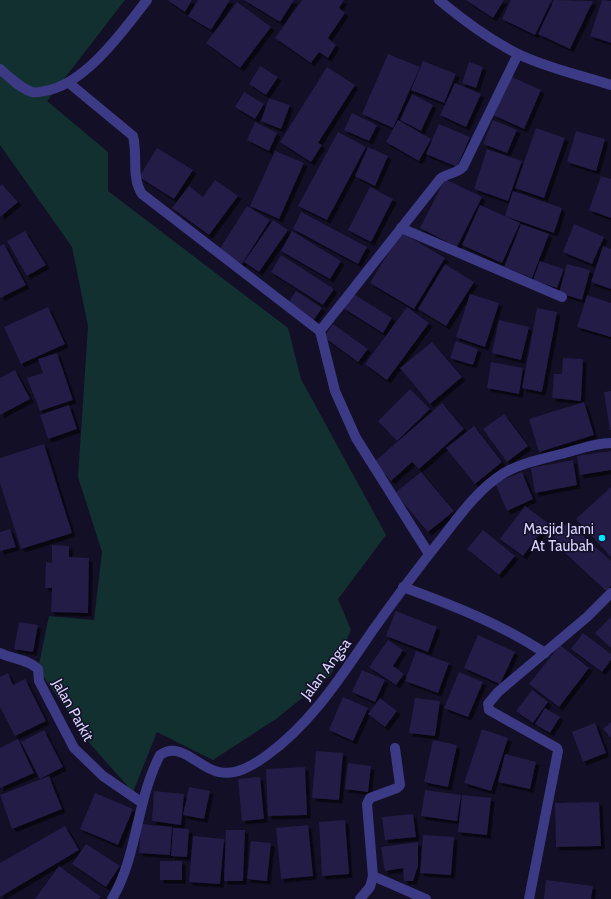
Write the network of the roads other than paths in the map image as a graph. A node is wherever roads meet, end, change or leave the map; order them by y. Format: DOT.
graph roads {
  1 [pos="147,0"];
  2 [pos="439,0"];
  3 [pos="518,54"];
  4 [pos="0,69"];
  5 [pos="69,84"];
  6 [pos="611,85"];
  7 [pos="401,228"];
  8 [pos="562,297"];
  9 [pos="320,331"];
  10 [pos="611,443"];
  11 [pos="429,554"];
  12 [pos="403,587"];
  13 [pos="611,593"];
  14 [pos="0,653"];
  15 [pos="545,653"];
  16 [pos="395,748"];
  17 [pos="141,802"];
  18 [pos="373,876"];
  19 [pos="112,899"];
  20 [pos="360,899"];
  21 [pos="426,899"];
  22 [pos="530,899"];
  1 -- 5 [label="street"];
  2 -- 3 [label="street"];
  3 -- 6 [label="street"];
  3 -- 7 [label="street"];
  4 -- 5 [label="street"];
  5 -- 9 [label="street"];
  7 -- 8 [label="street"];
  7 -- 9 [label="street"];
  9 -- 11 [label="street"];
  10 -- 11 [label="street, Jalan Angsa"];
  11 -- 12 [label="street, Jalan Angsa"];
  12 -- 15 [label="street"];
  12 -- 17 [label="street, Jalan Angsa"];
  13 -- 15 [label="street"];
  14 -- 17 [label="street, Jalan Parkit"];
  15 -- 22 [label="street"];
  16 -- 18 [label="street"];
  17 -- 19 [label="street, Jalan Angsa"];
  18 -- 20 [label="street"];
  18 -- 21 [label="street"];
}
